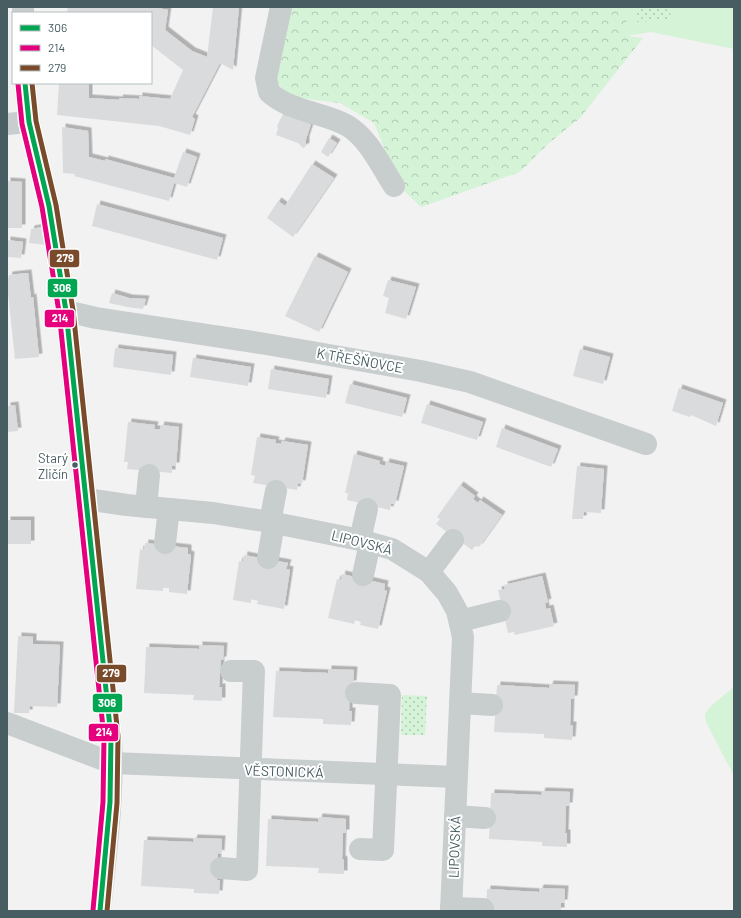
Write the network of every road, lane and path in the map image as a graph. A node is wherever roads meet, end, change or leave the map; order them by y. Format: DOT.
graph roads {
  1 [pos="281,7"];
  2 [pos="25,84"];
  3 [pos="29,122"];
  4 [pos="7,124"];
  5 [pos="394,186"];
  6 [pos="66,311"];
  7 [pos="646,444"];
  8 [pos="149,475"];
  9 [pos="276,491"];
  10 [pos="86,499"];
  11 [pos="146,507"];
  12 [pos="169,509"];
  13 [pos="367,510"];
  14 [pos="272,523"];
  15 [pos="453,540"];
  16 [pos="365,541"];
  17 [pos="165,543"];
  18 [pos="268,558"];
  19 [pos="429,572"];
  20 [pos="363,575"];
  21 [pos="500,611"];
  22 [pos="460,621"];
  23 [pos="231,671"];
  24 [pos="356,693"];
  25 [pos="460,703"];
  26 [pos="492,705"];
  27 [pos="7,723"];
  28 [pos="112,763"];
  29 [pos="250,770"];
  30 [pos="387,773"];
  31 [pos="456,777"];
  32 [pos="455,816"];
  33 [pos="485,818"];
  34 [pos="360,849"];
  35 [pos="221,868"];
  36 [pos="451,909"];
  37 [pos="483,909"];
  38 [pos="100,911"];
  1 -- 5 [label="street"];
  2 -- 3 [label="street"];
  3 -- 4 [label="street"];
  3 -- 6 [label="street"];
  6 -- 7 [label="street, K TŘEŠŇOVCE"];
  6 -- 10 [label="street"];
  8 -- 11 [label="street"];
  9 -- 14 [label="street"];
  10 -- 11 [label="street, LIPOVSKÁ"];
  10 -- 28 [label="street"];
  11 -- 12 [label="street, LIPOVSKÁ"];
  12 -- 14 [label="street, LIPOVSKÁ"];
  12 -- 17 [label="street"];
  13 -- 16 [label="street"];
  14 -- 16 [label="street, LIPOVSKÁ"];
  14 -- 18 [label="street"];
  15 -- 19 [label="street"];
  16 -- 19 [label="street, LIPOVSKÁ"];
  16 -- 20 [label="street"];
  19 -- 22 [label="street, LIPOVSKÁ"];
  21 -- 22 [label="street"];
  22 -- 25 [label="street, LIPOVSKÁ"];
  23 -- 29 [label="street"];
  24 -- 30 [label="street"];
  25 -- 26 [label="street"];
  25 -- 31 [label="street, LIPOVSKÁ"];
  27 -- 28 [label="street, VĚSTONICKÁ"];
  28 -- 29 [label="street, VĚSTONICKÁ"];
  28 -- 38 [label="street"];
  29 -- 30 [label="street, VĚSTONICKÁ"];
  29 -- 35 [label="street"];
  30 -- 31 [label="street, VĚSTONICKÁ"];
  30 -- 34 [label="street"];
  31 -- 32 [label="street, LIPOVSKÁ"];
  32 -- 33 [label="street"];
  32 -- 36 [label="street, LIPOVSKÁ"];
  36 -- 37 [label="street"];
}
